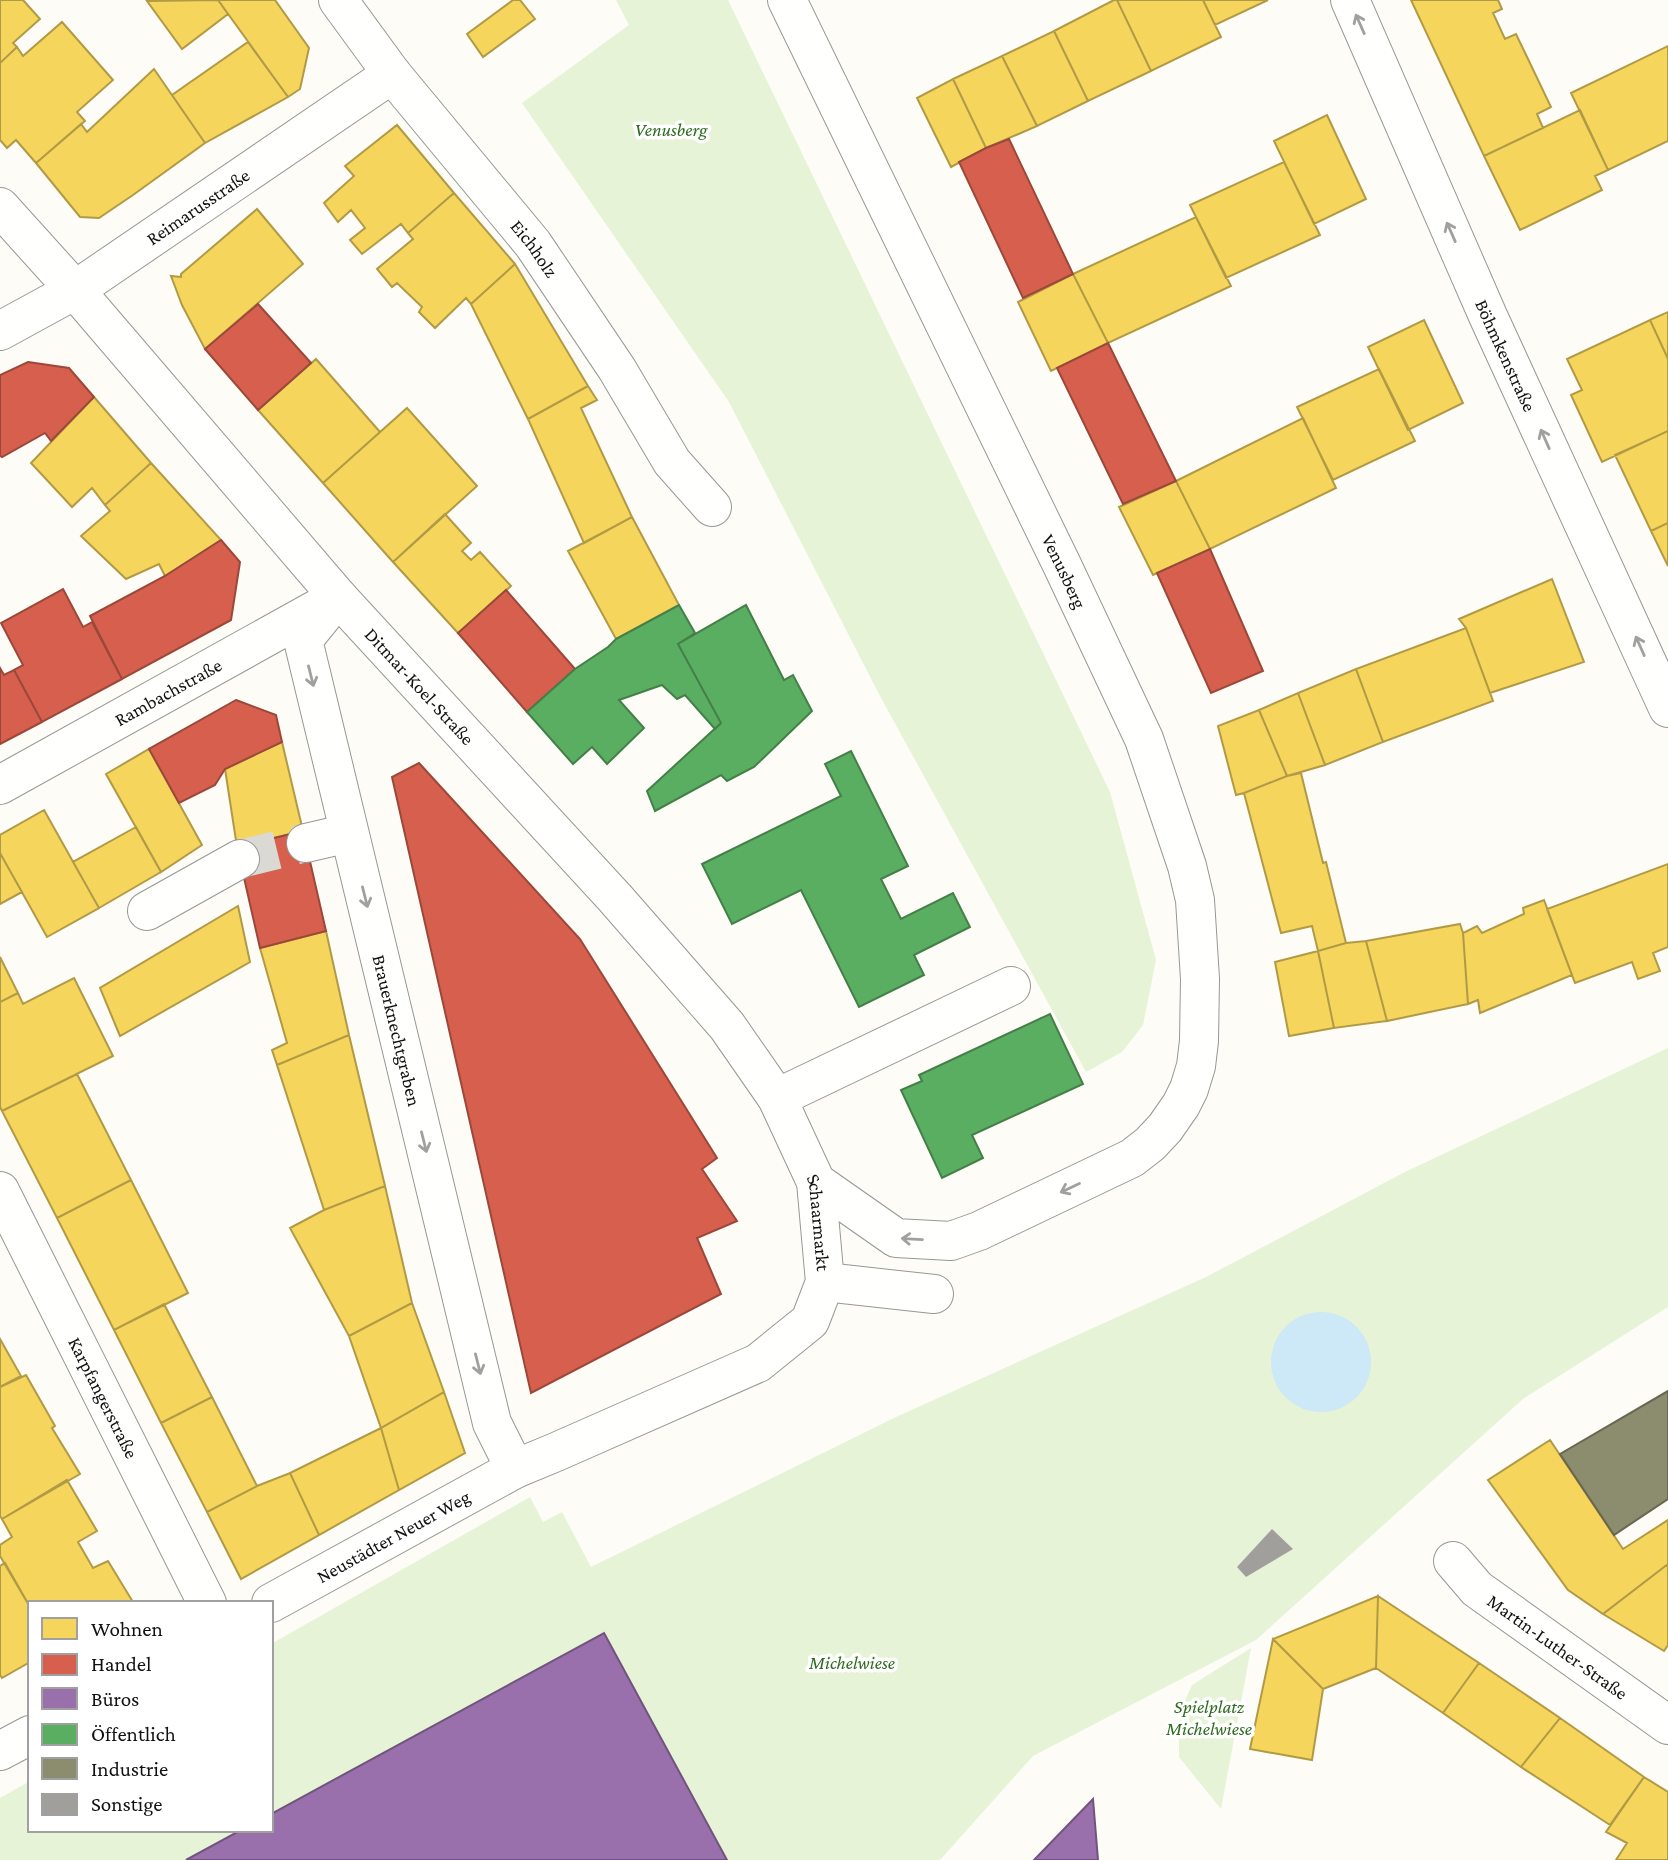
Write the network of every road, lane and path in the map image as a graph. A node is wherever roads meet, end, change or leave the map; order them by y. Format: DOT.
graph roads {
  1 [pos="338,0"];
  2 [pos="787,0"];
  3 [pos="1350,0"];
  4 [pos="392,74"];
  5 [pos="0,207"];
  6 [pos="75,290"];
  7 [pos="0,331"];
  8 [pos="712,508"];
  9 [pos="338,597"];
  10 [pos="1668,709"];
  11 [pos="0,785"];
  12 [pos="349,833"];
  13 [pos="306,843"];
  14 [pos="240,859"];
  15 [pos="147,911"];
  16 [pos="1011,985"];
  17 [pos="777,1098"];
  18 [pos="1132,1158"];
  19 [pos="816,1182"];
  20 [pos="0,1191"];
  21 [pos="825,1282"];
  22 [pos="934,1294"];
  23 [pos="515,1468"];
  24 [pos="1453,1561"];
  25 [pos="205,1601"];
  26 [pos="273,1602"];
  27 [pos="1668,1726"];
  28 [pos="28,1736"];
  29 [pos="0,1751"];
  1 -- 4 [label="street, Eichholz"];
  2 -- 18 [label="street, Venusberg"];
  10 -- 3 [label="street, Böhmkenstraße, one-way"];
  4 -- 6 [label="street, Reimarusstraße"];
  4 -- 8 [label="street, Eichholz"];
  5 -- 6 [label="street, Ditmar-Koel-Straße"];
  6 -- 7 [label="street, Reimarusstraße"];
  6 -- 9 [label="street, Ditmar-Koel-Straße"];
  9 -- 11 [label="street, Rambachstraße"];
  9 -- 12 [label="street, Brauerknechtgraben, one-way"];
  9 -- 17 [label="street, Ditmar-Koel-Straße"];
  12 -- 13 [label="street"];
  12 -- 23 [label="street, Brauerknechtgraben, one-way"];
  14 -- 15 [label="street"];
  16 -- 17 [label="street"];
  17 -- 19 [label="street, Ditmar-Koel-Straße"];
  18 -- 19 [label="street, Schaarmarkt, one-way"];
  19 -- 21 [label="street, Schaarmarkt"];
  20 -- 25 [label="street, Karpfangerstraße"];
  21 -- 22 [label="street"];
  21 -- 23 [label="street, Schaarmarkt"];
  23 -- 26 [label="street, Neustädter Neuer Weg"];
  24 -- 27 [label="street, Martin-Luther-Straße"];
  28 -- 29 [label="street"];
}
